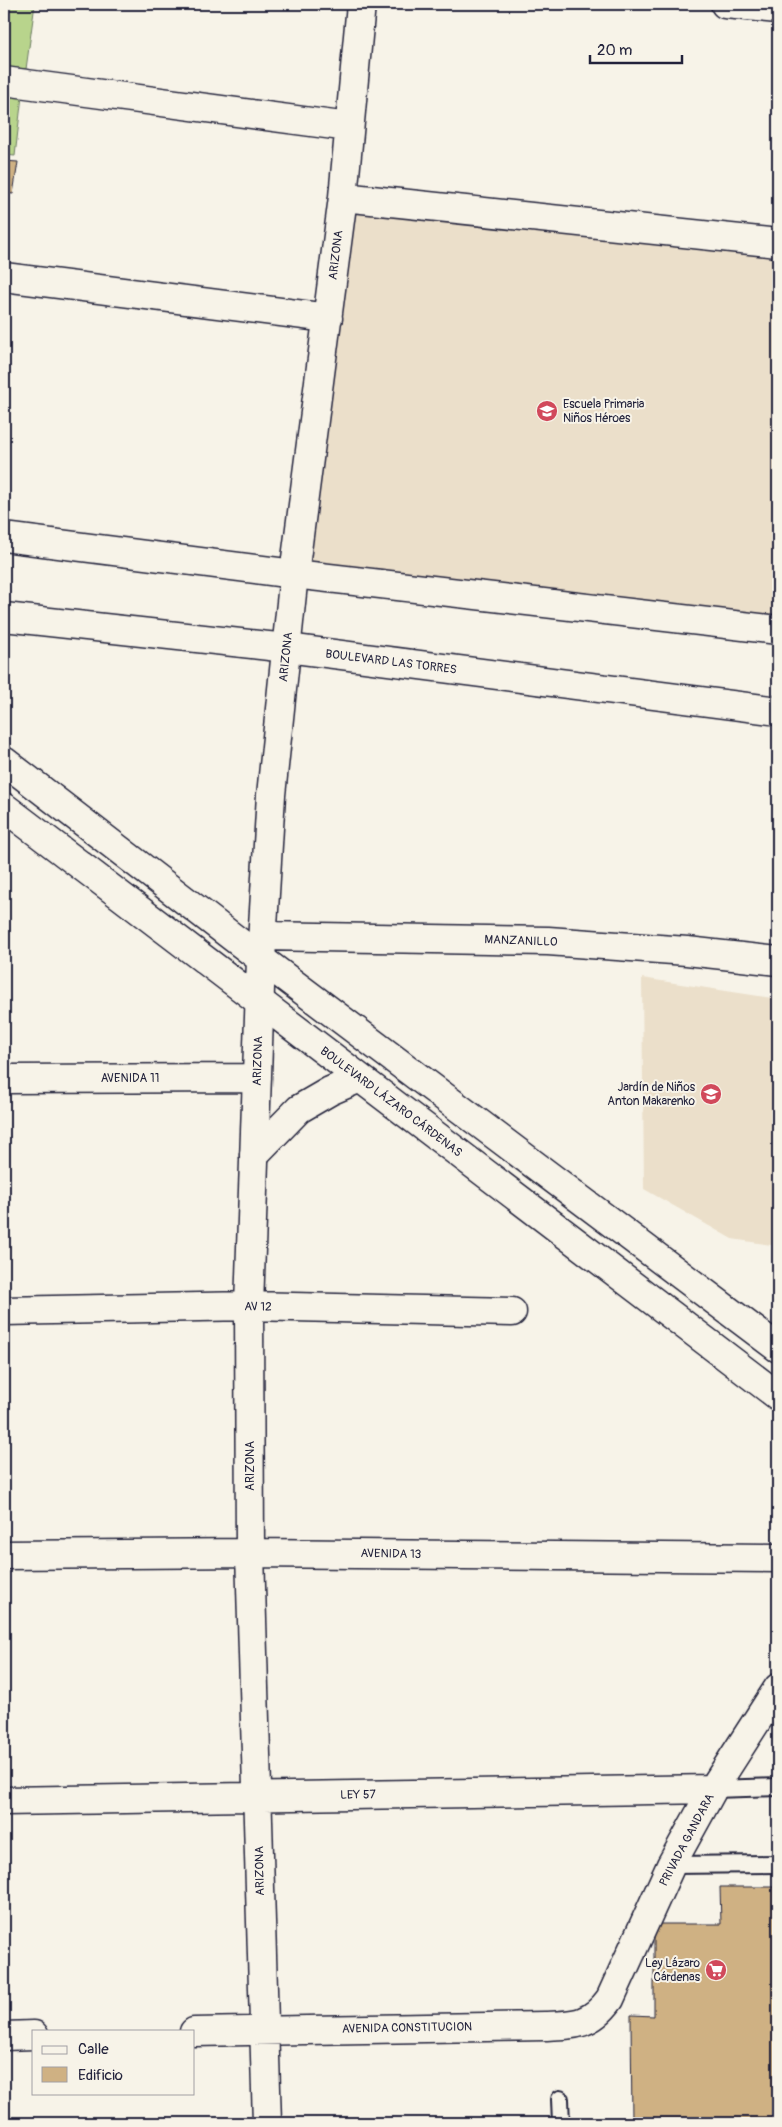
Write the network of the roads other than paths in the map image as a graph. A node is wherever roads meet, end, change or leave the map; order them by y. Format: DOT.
graph roads {
  1 [pos="361,4"];
  2 [pos="725,4"];
  3 [pos="778,9"];
  4 [pos="4,81"];
  5 [pos="349,127"];
  6 [pos="342,197"];
  7 [pos="778,243"];
  8 [pos="4,277"];
  9 [pos="328,318"];
  10 [pos="4,537"];
  11 [pos="294,574"];
  12 [pos="4,617"];
  13 [pos="778,630"];
  14 [pos="287,648"];
  15 [pos="778,710"];
  16 [pos="4,761"];
  17 [pos="4,807"];
  18 [pos="262,948"];
  19 [pos="778,961"];
  20 [pos="260,1004"];
  21 [pos="257,1078"];
  22 [pos="360,1078"];
  23 [pos="4,1079"];
  24 [pos="254,1155"];
  25 [pos="249,1306"];
  26 [pos="4,1311"];
  27 [pos="512,1312"];
  28 [pos="778,1348"];
  29 [pos="778,1396"];
  30 [pos="250,1553"];
  31 [pos="4,1555"];
  32 [pos="778,1558"];
  33 [pos="775,1698"];
  34 [pos="778,1786"];
  35 [pos="713,1789"];
  36 [pos="258,1797"];
  37 [pos="4,1801"];
  38 [pos="778,1864"];
  39 [pos="671,1865"];
  40 [pos="610,1999"];
  41 [pos="264,2030"];
  42 [pos="195,2032"];
  43 [pos="32,2035"];
  44 [pos="4,2036"];
  45 [pos="560,2099"];
  46 [pos="267,2123"];
  47 [pos="561,2123"];
  1 -- 5 [label="street, ARIZONA"];
  2 -- 3 [label="street"];
  4 -- 5 [label="street"];
  5 -- 6 [label="street, ARIZONA"];
  6 -- 7 [label="street"];
  6 -- 9 [label="street, ARIZONA"];
  8 -- 9 [label="street"];
  9 -- 11 [label="street, ARIZONA"];
  10 -- 11 [label="street"];
  11 -- 13 [label="street"];
  11 -- 14 [label="street, ARIZONA"];
  12 -- 14 [label="street, BOULEVARD LAS TORRES"];
  14 -- 15 [label="street, BOULEVARD LAS TORRES"];
  14 -- 18 [label="street, ARIZONA"];
  16 -- 18 [label="street"];
  17 -- 20 [label="street, BOULEVARD LÁZARO CÁRDENAS"];
  18 -- 19 [label="street, MANZANILLO"];
  18 -- 20 [label="street, ARIZONA"];
  18 -- 28 [label="street"];
  20 -- 21 [label="street, ARIZONA"];
  20 -- 22 [label="street, BOULEVARD LÁZARO CÁRDENAS"];
  21 -- 23 [label="street, AVENIDA 11"];
  21 -- 24 [label="street, ARIZONA"];
  22 -- 24 [label="street"];
  22 -- 29 [label="street, BOULEVARD LÁZARO CÁRDENAS"];
  24 -- 25 [label="street, ARIZONA"];
  25 -- 26 [label="street, AV 12"];
  25 -- 27 [label="street, AV 12"];
  25 -- 30 [label="street, ARIZONA"];
  30 -- 31 [label="street, AVENIDA 13"];
  30 -- 32 [label="street, AVENIDA 13"];
  30 -- 36 [label="street, ARIZONA"];
  33 -- 35 [label="street, PRIVADA GANDARA"];
  34 -- 35 [label="lane"];
  35 -- 36 [label="street, LEY 57"];
  35 -- 39 [label="street, PRIVADA GANDARA"];
  36 -- 37 [label="street, LEY 57"];
  36 -- 41 [label="street, ARIZONA"];
  38 -- 39 [label="lane"];
  39 -- 40 [label="street, PRIVADA GANDARA"];
  40 -- 41 [label="street, AVENIDA CONSTITUCION"];
  41 -- 42 [label="street, AVENIDA CONSTITUCION"];
  41 -- 46 [label="street, ARIZONA"];
  43 -- 44 [label="street"];
  45 -- 47 [label="lane"];
}
